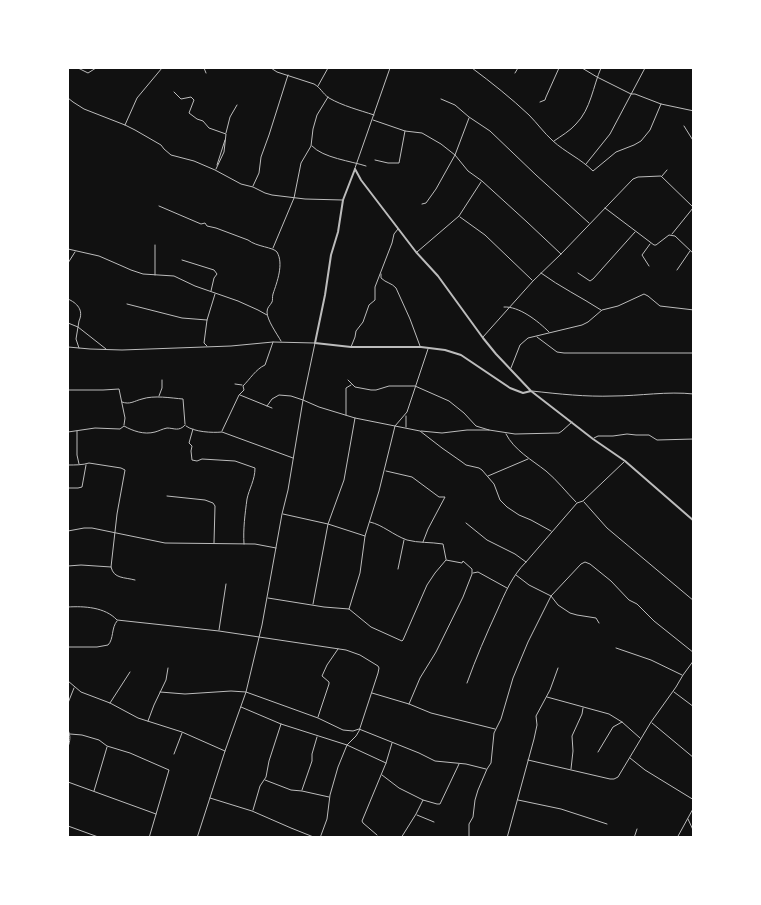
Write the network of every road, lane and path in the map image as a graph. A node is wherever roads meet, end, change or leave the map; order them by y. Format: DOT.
graph roads {
  1 [pos="78,68"];
  2 [pos="96,68"];
  3 [pos="162,68"];
  4 [pos="204,68"];
  5 [pos="272,68"];
  6 [pos="278,68"];
  7 [pos="328,68"];
  8 [pos="390,68"];
  9 [pos="472,68"];
  10 [pos="518,68"];
  11 [pos="559,68"];
  12 [pos="582,68"];
  13 [pos="602,68"];
  14 [pos="645,68"];
  15 [pos="277,72"];
  16 [pos="206,73"];
  17 [pos="515,73"];
  18 [pos="288,75"];
  19 [pos="597,77"];
  20 [pos="318,86"];
  21 [pos="174,92"];
  22 [pos="631,94"];
  23 [pos="328,97"];
  24 [pos="68,98"];
  25 [pos="441,98"];
  26 [pos="540,102"];
  27 [pos="661,104"];
  28 [pos="237,105"];
  29 [pos="694,111"];
  30 [pos="374,115"];
  31 [pos="469,117"];
  32 [pos="373,120"];
  33 [pos="125,125"];
  34 [pos="684,126"];
  35 [pos="405,131"];
  36 [pos="226,134"];
  37 [pos="554,142"];
  38 [pos="694,142"];
  39 [pos="311,146"];
  40 [pos="455,155"];
  41 [pos="375,160"];
  42 [pos="356,163"];
  43 [pos="586,164"];
  44 [pos="366,166"];
  45 [pos="355,169"];
  46 [pos="216,170"];
  47 [pos="667,170"];
  48 [pos="661,176"];
  49 [pos="353,177"];
  50 [pos="361,180"];
  51 [pos="482,181"];
  52 [pos="253,187"];
  53 [pos="294,198"];
  54 [pos="343,200"];
  55 [pos="422,204"];
  56 [pos="159,206"];
  57 [pos="605,208"];
  58 [pos="693,208"];
  59 [pos="459,216"];
  60 [pos="590,224"];
  61 [pos="398,229"];
  62 [pos="636,232"];
  63 [pos="672,235"];
  64 [pos="651,244"];
  65 [pos="154,245"];
  66 [pos="273,248"];
  67 [pos="68,249"];
  68 [pos="690,250"];
  69 [pos="76,252"];
  70 [pos="416,252"];
  71 [pos="561,254"];
  72 [pos="694,254"];
  73 [pos="182,260"];
  74 [pos="68,263"];
  75 [pos="650,266"];
  76 [pos="677,270"];
  77 [pos="541,272"];
  78 [pos="380,273"];
  79 [pos="578,273"];
  80 [pos="155,275"];
  81 [pos="533,281"];
  82 [pos="211,291"];
  83 [pos="215,294"];
  84 [pos="68,299"];
  85 [pos="127,304"];
  86 [pos="504,307"];
  87 [pos="510,307"];
  88 [pos="602,310"];
  89 [pos="694,310"];
  90 [pos="267,311"];
  91 [pos="263,313"];
  92 [pos="268,316"];
  93 [pos="206,320"];
  94 [pos="79,321"];
  95 [pos="68,323"];
  96 [pos="74,325"];
  97 [pos="78,327"];
  98 [pos="549,332"];
  99 [pos="536,336"];
  100 [pos="483,338"];
  101 [pos="273,342"];
  102 [pos="281,342"];
  103 [pos="315,343"];
  104 [pos="207,346"];
  105 [pos="68,347"];
  106 [pos="351,347"];
  107 [pos="421,347"];
  108 [pos="79,348"];
  109 [pos="429,348"];
  110 [pos="107,350"];
  111 [pos="694,353"];
  112 [pos="511,368"];
  113 [pos="162,380"];
  114 [pos="348,380"];
  115 [pos="236,384"];
  116 [pos="351,385"];
  117 [pos="243,386"];
  118 [pos="415,386"];
  119 [pos="68,390"];
  120 [pos="531,390"];
  121 [pos="694,394"];
  122 [pos="239,395"];
  123 [pos="159,397"];
  124 [pos="303,400"];
  125 [pos="122,402"];
  126 [pos="267,406"];
  127 [pos="272,408"];
  128 [pos="346,415"];
  129 [pos="406,415"];
  130 [pos="355,418"];
  131 [pos="572,422"];
  132 [pos="185,425"];
  133 [pos="124,426"];
  134 [pos="395,426"];
  135 [pos="406,428"];
  136 [pos="193,429"];
  137 [pos="77,430"];
  138 [pos="489,430"];
  139 [pos="420,431"];
  140 [pos="68,432"];
  141 [pos="222,432"];
  142 [pos="506,433"];
  143 [pos="593,439"];
  144 [pos="694,439"];
  145 [pos="293,458"];
  146 [pos="528,458"];
  147 [pos="625,461"];
  148 [pos="79,464"];
  149 [pos="86,464"];
  150 [pos="68,465"];
  151 [pos="385,468"];
  152 [pos="488,476"];
  153 [pos="68,488"];
  154 [pos="167,496"];
  155 [pos="583,502"];
  156 [pos="576,503"];
  157 [pos="282,514"];
  158 [pos="694,521"];
  159 [pos="369,522"];
  160 [pos="466,523"];
  161 [pos="328,524"];
  162 [pos="68,531"];
  163 [pos="551,531"];
  164 [pos="116,533"];
  165 [pos="365,536"];
  166 [pos="404,539"];
  167 [pos="423,542"];
  168 [pos="214,544"];
  169 [pos="244,544"];
  170 [pos="276,548"];
  171 [pos="446,560"];
  172 [pos="526,562"];
  173 [pos="68,566"];
  174 [pos="111,567"];
  175 [pos="398,569"];
  176 [pos="472,569"];
  177 [pos="478,572"];
  178 [pos="472,574"];
  179 [pos="515,575"];
  180 [pos="135,580"];
  181 [pos="226,584"];
  182 [pos="507,588"];
  183 [pos="551,596"];
  184 [pos="267,598"];
  185 [pos="694,601"];
  186 [pos="313,605"];
  187 [pos="68,607"];
  188 [pos="350,609"];
  189 [pos="117,620"];
  190 [pos="598,623"];
  191 [pos="219,631"];
  192 [pos="259,637"];
  193 [pos="68,646"];
  194 [pos="616,648"];
  195 [pos="339,649"];
  196 [pos="694,653"];
  197 [pos="694,660"];
  198 [pos="168,668"];
  199 [pos="558,668"];
  200 [pos="130,672"];
  201 [pos="683,676"];
  202 [pos="68,681"];
  203 [pos="467,682"];
  204 [pos="75,687"];
  205 [pos="160,692"];
  206 [pos="246,692"];
  207 [pos="673,692"];
  208 [pos="371,693"];
  209 [pos="547,696"];
  210 [pos="68,703"];
  211 [pos="110,703"];
  212 [pos="409,704"];
  213 [pos="240,707"];
  214 [pos="583,707"];
  215 [pos="694,707"];
  216 [pos="318,718"];
  217 [pos="148,721"];
  218 [pos="622,722"];
  219 [pos="651,722"];
  220 [pos="281,724"];
  221 [pos="359,729"];
  222 [pos="496,729"];
  223 [pos="68,730"];
  224 [pos="182,732"];
  225 [pos="70,734"];
  226 [pos="317,736"];
  227 [pos="640,738"];
  228 [pos="393,742"];
  229 [pos="347,745"];
  230 [pos="107,746"];
  231 [pos="68,747"];
  232 [pos="225,750"];
  233 [pos="598,752"];
  234 [pos="174,754"];
  235 [pos="630,757"];
  236 [pos="694,758"];
  237 [pos="528,760"];
  238 [pos="386,763"];
  239 [pos="459,763"];
  240 [pos="487,769"];
  241 [pos="571,770"];
  242 [pos="381,774"];
  243 [pos="265,780"];
  244 [pos="68,782"];
  245 [pos="302,791"];
  246 [pos="94,792"];
  247 [pos="330,797"];
  248 [pos="210,798"];
  249 [pos="423,800"];
  250 [pos="518,800"];
  251 [pos="694,800"];
  252 [pos="694,807"];
  253 [pos="252,811"];
  254 [pos="156,814"];
  255 [pos="416,814"];
  256 [pos="688,818"];
  257 [pos="434,822"];
  258 [pos="607,824"];
  259 [pos="68,826"];
  260 [pos="637,829"];
  261 [pos="694,832"];
  262 [pos="377,834"];
  263 [pos="101,838"];
  264 [pos="149,838"];
  265 [pos="197,838"];
  266 [pos="316,838"];
  267 [pos="320,838"];
  268 [pos="400,838"];
  269 [pos="469,838"];
  270 [pos="507,838"];
  271 [pos="634,838"];
  272 [pos="676,838"];
  1 -- 2 [label="street"];
  3 -- 33 [label="street"];
  4 -- 16 [label="street"];
  5 -- 15 [label="street"];
  6 -- 15 [label="street"];
  7 -- 20 [label="street"];
  8 -- 30 [label="street"];
  9 -- 37 [label="street"];
  10 -- 17 [label="street"];
  11 -- 26 [label="street"];
  12 -- 19 [label="street"];
  13 -- 19 [label="street"];
  14 -- 22 [label="street"];
  15 -- 18 [label="street"];
  18 -- 20 [label="street"];
  18 -- 52 [label="street"];
  19 -- 22 [label="street"];
  19 -- 37 [label="street"];
  20 -- 23 [label="street"];
  21 -- 36 [label="street"];
  22 -- 27 [label="street"];
  22 -- 43 [label="street"];
  23 -- 30 [label="street"];
  23 -- 39 [label="street"];
  24 -- 33 [label="street"];
  25 -- 31 [label="street"];
  27 -- 29 [label="street"];
  27 -- 43 [label="street"];
  28 -- 36 [label="street"];
  30 -- 32 [label="street"];
  31 -- 40 [label="street"];
  31 -- 60 [label="street"];
  32 -- 35 [label="street"];
  32 -- 42 [label="street"];
  33 -- 46 [label="street"];
  34 -- 38 [label="street"];
  35 -- 40 [label="street"];
  35 -- 41 [label="street"];
  36 -- 46 [label="street"];
  37 -- 43 [label="street"];
  39 -- 42 [label="street"];
  39 -- 53 [label="street"];
  40 -- 51 [label="street"];
  40 -- 55 [label="street"];
  42 -- 44 [label="street"];
  42 -- 45 [label="street"];
  45 -- 49 [label="street"];
  45 -- 50 [label="street"];
  46 -- 52 [label="street"];
  47 -- 48 [label="street"];
  48 -- 57 [label="street"];
  48 -- 58 [label="street"];
  49 -- 50 [label="street"];
  49 -- 54 [label="street"];
  50 -- 61 [label="street"];
  51 -- 59 [label="street"];
  51 -- 71 [label="street"];
  52 -- 53 [label="street"];
  53 -- 54 [label="street"];
  53 -- 66 [label="street"];
  54 -- 103 [label="street"];
  56 -- 66 [label="street"];
  57 -- 60 [label="street"];
  57 -- 62 [label="street"];
  58 -- 63 [label="street"];
  59 -- 70 [label="street"];
  59 -- 81 [label="street"];
  60 -- 71 [label="street"];
  61 -- 70 [label="street"];
  61 -- 78 [label="street"];
  62 -- 64 [label="street"];
  62 -- 79 [label="street"];
  63 -- 64 [label="street"];
  63 -- 68 [label="street"];
  64 -- 75 [label="street"];
  65 -- 80 [label="street"];
  66 -- 90 [label="street"];
  67 -- 69 [label="street"];
  68 -- 72 [label="street"];
  68 -- 76 [label="street"];
  69 -- 74 [label="street"];
  69 -- 80 [label="street"];
  70 -- 100 [label="street"];
  71 -- 77 [label="street"];
  73 -- 82 [label="street"];
  77 -- 81 [label="street"];
  77 -- 88 [label="street"];
  78 -- 106 [label="street"];
  78 -- 107 [label="street"];
  80 -- 82 [label="street"];
  81 -- 87 [label="street"];
  82 -- 83 [label="street"];
  83 -- 91 [label="street"];
  83 -- 93 [label="street"];
  84 -- 94 [label="street"];
  85 -- 93 [label="street"];
  86 -- 87 [label="street"];
  87 -- 98 [label="street"];
  87 -- 100 [label="street"];
  88 -- 89 [label="street"];
  88 -- 98 [label="street"];
  90 -- 91 [label="street"];
  90 -- 92 [label="street"];
  91 -- 92 [label="street"];
  92 -- 102 [label="street"];
  93 -- 104 [label="street"];
  94 -- 96 [label="street"];
  94 -- 97 [label="street"];
  95 -- 96 [label="street"];
  96 -- 97 [label="street"];
  97 -- 108 [label="street"];
  97 -- 110 [label="street"];
  98 -- 99 [label="street"];
  99 -- 111 [label="street"];
  99 -- 112 [label="street"];
  100 -- 112 [label="street"];
  101 -- 102 [label="street"];
  101 -- 104 [label="street"];
  101 -- 117 [label="street"];
  102 -- 103 [label="street"];
  103 -- 106 [label="street"];
  103 -- 124 [label="street"];
  104 -- 110 [label="street"];
  105 -- 108 [label="street"];
  106 -- 107 [label="street"];
  107 -- 109 [label="street"];
  108 -- 110 [label="street"];
  109 -- 118 [label="street"];
  109 -- 120 [label="street"];
  112 -- 120 [label="street"];
  113 -- 123 [label="street"];
  114 -- 116 [label="street"];
  115 -- 117 [label="street"];
  116 -- 118 [label="street"];
  116 -- 128 [label="street"];
  117 -- 122 [label="street"];
  118 -- 129 [label="street"];
  118 -- 138 [label="street"];
  119 -- 125 [label="street"];
  120 -- 121 [label="street"];
  120 -- 131 [label="street"];
  122 -- 126 [label="street"];
  122 -- 141 [label="street"];
  123 -- 125 [label="street"];
  123 -- 132 [label="street"];
  124 -- 126 [label="street"];
  124 -- 128 [label="street"];
  124 -- 145 [label="street"];
  125 -- 133 [label="street"];
  126 -- 127 [label="street"];
  128 -- 130 [label="street"];
  129 -- 134 [label="street"];
  129 -- 135 [label="street"];
  130 -- 134 [label="street"];
  130 -- 161 [label="street"];
  131 -- 142 [label="street"];
  131 -- 143 [label="street"];
  132 -- 133 [label="street"];
  132 -- 136 [label="street"];
  133 -- 137 [label="street"];
  134 -- 135 [label="street"];
  134 -- 151 [label="street"];
  135 -- 139 [label="street"];
  136 -- 141 [label="street"];
  136 -- 169 [label="street"];
  137 -- 140 [label="street"];
  137 -- 148 [label="street"];
  138 -- 139 [label="street"];
  138 -- 142 [label="street"];
  139 -- 152 [label="street"];
  141 -- 145 [label="street"];
  142 -- 146 [label="street"];
  143 -- 144 [label="street"];
  143 -- 147 [label="street"];
  145 -- 157 [label="street"];
  146 -- 152 [label="street"];
  146 -- 156 [label="street"];
  147 -- 155 [label="street"];
  147 -- 158 [label="street"];
  148 -- 149 [label="street"];
  148 -- 150 [label="street"];
  149 -- 153 [label="street"];
  149 -- 164 [label="street"];
  151 -- 159 [label="street"];
  151 -- 167 [label="street"];
  152 -- 163 [label="street"];
  154 -- 168 [label="street"];
  155 -- 156 [label="street"];
  155 -- 185 [label="street"];
  156 -- 163 [label="street"];
  157 -- 161 [label="street"];
  157 -- 170 [label="street"];
  159 -- 165 [label="street"];
  159 -- 166 [label="street"];
  160 -- 172 [label="street"];
  161 -- 165 [label="street"];
  161 -- 186 [label="street"];
  162 -- 164 [label="street"];
  163 -- 172 [label="street"];
  164 -- 168 [label="street"];
  164 -- 174 [label="street"];
  165 -- 188 [label="street"];
  166 -- 167 [label="street"];
  166 -- 175 [label="street"];
  167 -- 171 [label="street"];
  168 -- 169 [label="street"];
  169 -- 170 [label="street"];
  170 -- 184 [label="street"];
  171 -- 176 [label="street"];
  171 -- 188 [label="street"];
  172 -- 179 [label="street"];
  173 -- 174 [label="street"];
  174 -- 180 [label="street"];
  176 -- 177 [label="street"];
  176 -- 178 [label="street"];
  177 -- 178 [label="street"];
  177 -- 182 [label="street"];
  178 -- 212 [label="street"];
  179 -- 182 [label="street"];
  179 -- 183 [label="street"];
  181 -- 191 [label="street"];
  182 -- 203 [label="street"];
  183 -- 190 [label="street"];
  183 -- 196 [label="street"];
  183 -- 222 [label="street"];
  184 -- 186 [label="street"];
  184 -- 192 [label="street"];
  186 -- 188 [label="street"];
  187 -- 189 [label="street"];
  189 -- 191 [label="street"];
  189 -- 193 [label="street"];
  191 -- 192 [label="street"];
  192 -- 195 [label="street"];
  192 -- 206 [label="street"];
  194 -- 201 [label="street"];
  195 -- 208 [label="street"];
  195 -- 216 [label="street"];
  197 -- 201 [label="street"];
  198 -- 205 [label="street"];
  199 -- 209 [label="street"];
  200 -- 211 [label="street"];
  201 -- 207 [label="street"];
  202 -- 204 [label="street"];
  204 -- 210 [label="street"];
  204 -- 211 [label="street"];
  205 -- 206 [label="street"];
  205 -- 217 [label="street"];
  206 -- 213 [label="street"];
  206 -- 216 [label="street"];
  207 -- 215 [label="street"];
  207 -- 219 [label="street"];
  208 -- 212 [label="street"];
  208 -- 221 [label="street"];
  209 -- 214 [label="street"];
  209 -- 237 [label="street"];
  211 -- 217 [label="street"];
  212 -- 222 [label="street"];
  213 -- 220 [label="street"];
  213 -- 232 [label="street"];
  214 -- 218 [label="street"];
  214 -- 241 [label="street"];
  216 -- 221 [label="street"];
  217 -- 224 [label="street"];
  218 -- 227 [label="street"];
  218 -- 233 [label="street"];
  219 -- 227 [label="street"];
  219 -- 236 [label="street"];
  220 -- 226 [label="street"];
  220 -- 243 [label="street"];
  221 -- 228 [label="street"];
  221 -- 229 [label="street"];
  222 -- 240 [label="street"];
  223 -- 225 [label="street"];
  224 -- 232 [label="street"];
  224 -- 234 [label="street"];
  225 -- 230 [label="street"];
  225 -- 231 [label="street"];
  226 -- 229 [label="street"];
  226 -- 245 [label="street"];
  227 -- 235 [label="street"];
  228 -- 238 [label="street"];
  228 -- 239 [label="street"];
  229 -- 238 [label="street"];
  229 -- 247 [label="street"];
  230 -- 246 [label="street"];
  230 -- 254 [label="street"];
  232 -- 248 [label="street"];
  235 -- 241 [label="street"];
  235 -- 251 [label="street"];
  237 -- 241 [label="street"];
  237 -- 250 [label="street"];
  238 -- 242 [label="street"];
  239 -- 240 [label="street"];
  239 -- 249 [label="street"];
  240 -- 269 [label="street"];
  242 -- 249 [label="street"];
  242 -- 262 [label="street"];
  243 -- 245 [label="street"];
  243 -- 253 [label="street"];
  244 -- 246 [label="street"];
  245 -- 247 [label="street"];
  246 -- 254 [label="street"];
  247 -- 267 [label="street"];
  248 -- 253 [label="street"];
  248 -- 265 [label="street"];
  249 -- 255 [label="street"];
  250 -- 258 [label="street"];
  250 -- 270 [label="street"];
  252 -- 256 [label="street"];
  253 -- 266 [label="street"];
  254 -- 264 [label="street"];
  255 -- 257 [label="street"];
  255 -- 268 [label="street"];
  256 -- 261 [label="street"];
  256 -- 272 [label="street"];
  259 -- 263 [label="street"];
  260 -- 271 [label="street"];
}
